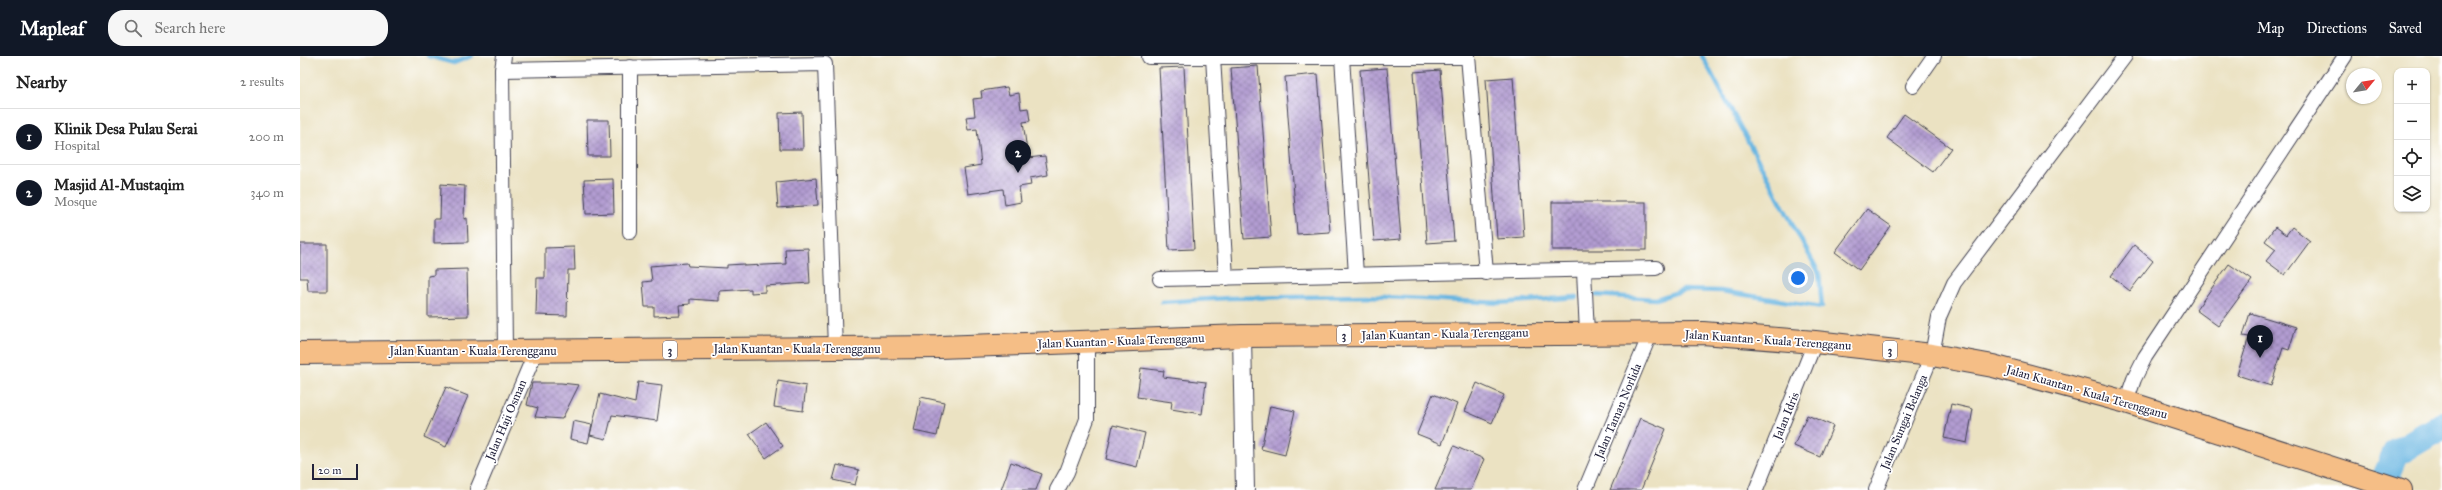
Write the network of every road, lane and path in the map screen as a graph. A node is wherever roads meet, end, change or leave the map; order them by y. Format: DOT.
graph roads {
  1 [pos="504,56"];
  2 [pos="1934,56"];
  3 [pos="2125,56"];
  4 [pos="2345,56"];
  5 [pos="1149,57"];
  6 [pos="1213,57"];
  7 [pos="1342,57"];
  8 [pos="1468,57"];
  9 [pos="630,67"];
  10 [pos="502,70"];
  11 [pos="1913,86"];
  12 [pos="630,232"];
  13 [pos="1656,268"];
  14 [pos="1584,271"];
  15 [pos="1486,273"];
  16 [pos="1356,275"];
  17 [pos="1226,278"];
  18 [pos="1160,279"];
  19 [pos="1651,332"];
  20 [pos="1587,333"];
  21 [pos="1242,336"];
  22 [pos="1815,342"];
  23 [pos="1087,343"];
  24 [pos="835,348"];
  25 [pos="505,350"];
  26 [pos="536,351"];
  27 [pos="300,353"];
  28 [pos="1932,355"];
  29 [pos="2126,402"];
  30 [pos="477,490"];
  31 [pos="1057,490"];
  32 [pos="1245,490"];
  33 [pos="1584,490"];
  34 [pos="1756,490"];
  35 [pos="1876,490"];
  36 [pos="2401,490"];
  1 -- 10 [label="street"];
  2 -- 11 [label="street"];
  3 -- 28 [label="street, Jalan Sungai Belanga"];
  4 -- 29 [label="street"];
  5 -- 6 [label="street"];
  6 -- 7 [label="street"];
  6 -- 17 [label="street"];
  7 -- 8 [label="street"];
  7 -- 16 [label="street"];
  8 -- 15 [label="street"];
  9 -- 10 [label="street"];
  9 -- 12 [label="street"];
  9 -- 24 [label="street"];
  10 -- 25 [label="street"];
  13 -- 14 [label="street"];
  14 -- 15 [label="street"];
  14 -- 20 [label="street"];
  15 -- 16 [label="street"];
  16 -- 17 [label="street"];
  17 -- 18 [label="street"];
  19 -- 20 [label="highway, Jalan Kuantan - Kuala Terengganu / 3"];
  19 -- 22 [label="highway, Jalan Kuantan - Kuala Terengganu / 3"];
  19 -- 33 [label="street, Jalan Taman Norlida"];
  20 -- 21 [label="highway, Jalan Kuantan - Kuala Terengganu / 3"];
  21 -- 23 [label="highway, Jalan Kuantan - Kuala Terengganu / 3"];
  21 -- 32 [label="street"];
  22 -- 28 [label="highway, Jalan Kuantan - Kuala Terengganu / 3"];
  22 -- 34 [label="street, Jalan Idris"];
  23 -- 24 [label="highway, Jalan Kuantan - Kuala Terengganu / 3"];
  23 -- 31 [label="street"];
  24 -- 26 [label="highway, Jalan Kuantan - Kuala Terengganu / 3"];
  25 -- 26 [label="highway, Jalan Kuantan - Kuala Terengganu / 3"];
  25 -- 27 [label="highway, Jalan Kuantan - Kuala Terengganu / 3"];
  26 -- 30 [label="street, Jalan Haji Osman"];
  28 -- 29 [label="highway, Jalan Kuantan - Kuala Terengganu / 3"];
  28 -- 35 [label="street, Jalan Sungai Belanga"];
  29 -- 36 [label="highway, Jalan Kuantan - Kuala Terengganu / 3"];
}
